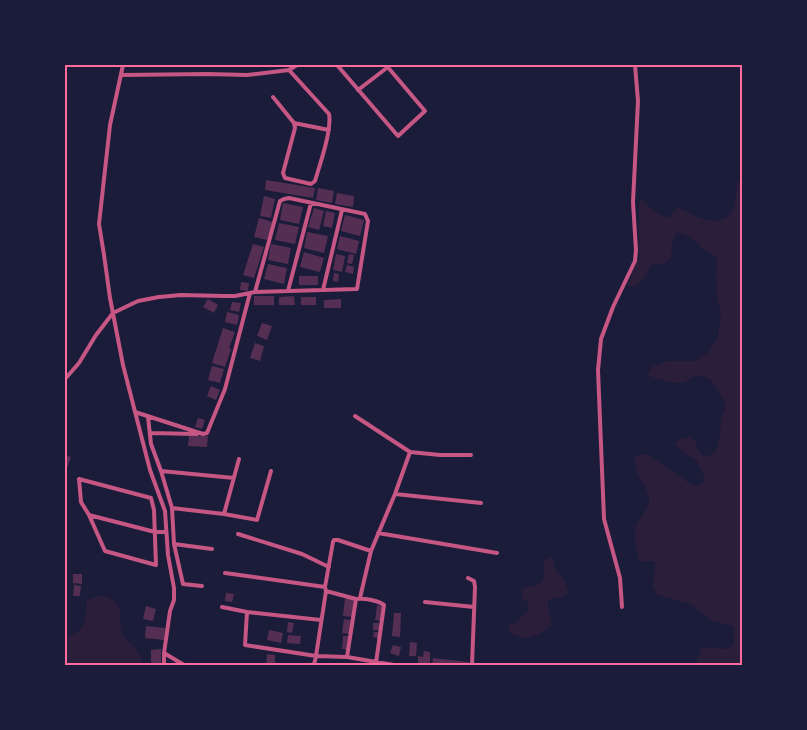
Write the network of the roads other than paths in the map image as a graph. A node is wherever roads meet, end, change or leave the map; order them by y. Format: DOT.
graph roads {
  1 [pos="123,65"];
  2 [pos="297,65"];
  3 [pos="337,65"];
  4 [pos="636,65"];
  5 [pos="387,66"];
  6 [pos="289,70"];
  7 [pos="121,75"];
  8 [pos="358,90"];
  9 [pos="273,97"];
  10 [pos="294,124"];
  11 [pos="329,130"];
  12 [pos="311,203"];
  13 [pos="342,210"];
  14 [pos="323,290"];
  15 [pos="288,291"];
  16 [pos="255,292"];
  17 [pos="250,293"];
  18 [pos="113,313"];
  19 [pos="65,379"];
  20 [pos="135,412"];
  21 [pos="355,416"];
  22 [pos="148,417"];
  23 [pos="150,433"];
  24 [pos="203,434"];
  25 [pos="410,452"];
  26 [pos="471,455"];
  27 [pos="240,459"];
  28 [pos="161,471"];
  29 [pos="271,471"];
  30 [pos="234,478"];
  31 [pos="394,494"];
  32 [pos="481,503"];
  33 [pos="172,508"];
  34 [pos="224,514"];
  35 [pos="90,515"];
  36 [pos="155,532"];
  37 [pos="166,532"];
  38 [pos="378,533"];
  39 [pos="238,534"];
  40 [pos="174,544"];
  41 [pos="212,549"];
  42 [pos="372,551"];
  43 [pos="497,553"];
  44 [pos="329,568"];
  45 [pos="225,573"];
  46 [pos="468,578"];
  47 [pos="202,586"];
  48 [pos="325,589"];
  49 [pos="358,599"];
  50 [pos="426,602"];
  51 [pos="222,607"];
  52 [pos="474,607"];
  53 [pos="622,607"];
  54 [pos="248,612"];
  55 [pos="322,620"];
  56 [pos="164,653"];
  57 [pos="316,656"];
  58 [pos="347,658"];
  59 [pos="376,663"];
  60 [pos="164,665"];
  61 [pos="184,665"];
  62 [pos="314,665"];
  63 [pos="394,665"];
  64 [pos="472,665"];
  1 -- 7 [label="street"];
  2 -- 6 [label="street"];
  3 -- 8 [label="street"];
  4 -- 53 [label="street"];
  5 -- 8 [label="street"];
  5 -- 8 [label="street"];
  6 -- 7 [label="street"];
  6 -- 11 [label="street"];
  7 -- 18 [label="street"];
  9 -- 10 [label="street"];
  10 -- 11 [label="street"];
  10 -- 11 [label="street"];
  12 -- 13 [label="street"];
  12 -- 15 [label="street"];
  12 -- 16 [label="street"];
  13 -- 14 [label="street"];
  13 -- 14 [label="street"];
  14 -- 15 [label="street"];
  15 -- 16 [label="street"];
  16 -- 17 [label="street"];
  17 -- 18 [label="street"];
  17 -- 24 [label="street"];
  18 -- 19 [label="street"];
  18 -- 20 [label="street"];
  20 -- 22 [label="street"];
  20 -- 37 [label="street"];
  21 -- 25 [label="street"];
  22 -- 23 [label="street"];
  22 -- 24 [label="street"];
  23 -- 24 [label="street"];
  23 -- 28 [label="street"];
  25 -- 26 [label="street"];
  25 -- 31 [label="street"];
  27 -- 30 [label="street"];
  28 -- 30 [label="street"];
  28 -- 33 [label="street"];
  29 -- 34 [label="street"];
  30 -- 34 [label="street"];
  31 -- 32 [label="street"];
  31 -- 38 [label="street"];
  33 -- 34 [label="street"];
  33 -- 40 [label="street"];
  35 -- 36 [label="street"];
  35 -- 36 [label="street"];
  35 -- 36 [label="street"];
  36 -- 37 [label="street"];
  37 -- 56 [label="street"];
  38 -- 42 [label="street"];
  38 -- 43 [label="street"];
  39 -- 44 [label="street"];
  40 -- 41 [label="street"];
  40 -- 47 [label="street"];
  42 -- 44 [label="street"];
  42 -- 49 [label="street"];
  44 -- 48 [label="street"];
  45 -- 48 [label="street"];
  46 -- 52 [label="street"];
  48 -- 49 [label="street"];
  48 -- 55 [label="street"];
  49 -- 58 [label="street"];
  49 -- 59 [label="street"];
  50 -- 52 [label="street"];
  51 -- 54 [label="street"];
  52 -- 64 [label="street"];
  54 -- 55 [label="street"];
  54 -- 57 [label="street"];
  55 -- 57 [label="street"];
  56 -- 60 [label="street"];
  56 -- 61 [label="street"];
  57 -- 58 [label="street"];
  57 -- 62 [label="street"];
  58 -- 59 [label="street"];
  59 -- 63 [label="street"];
}
